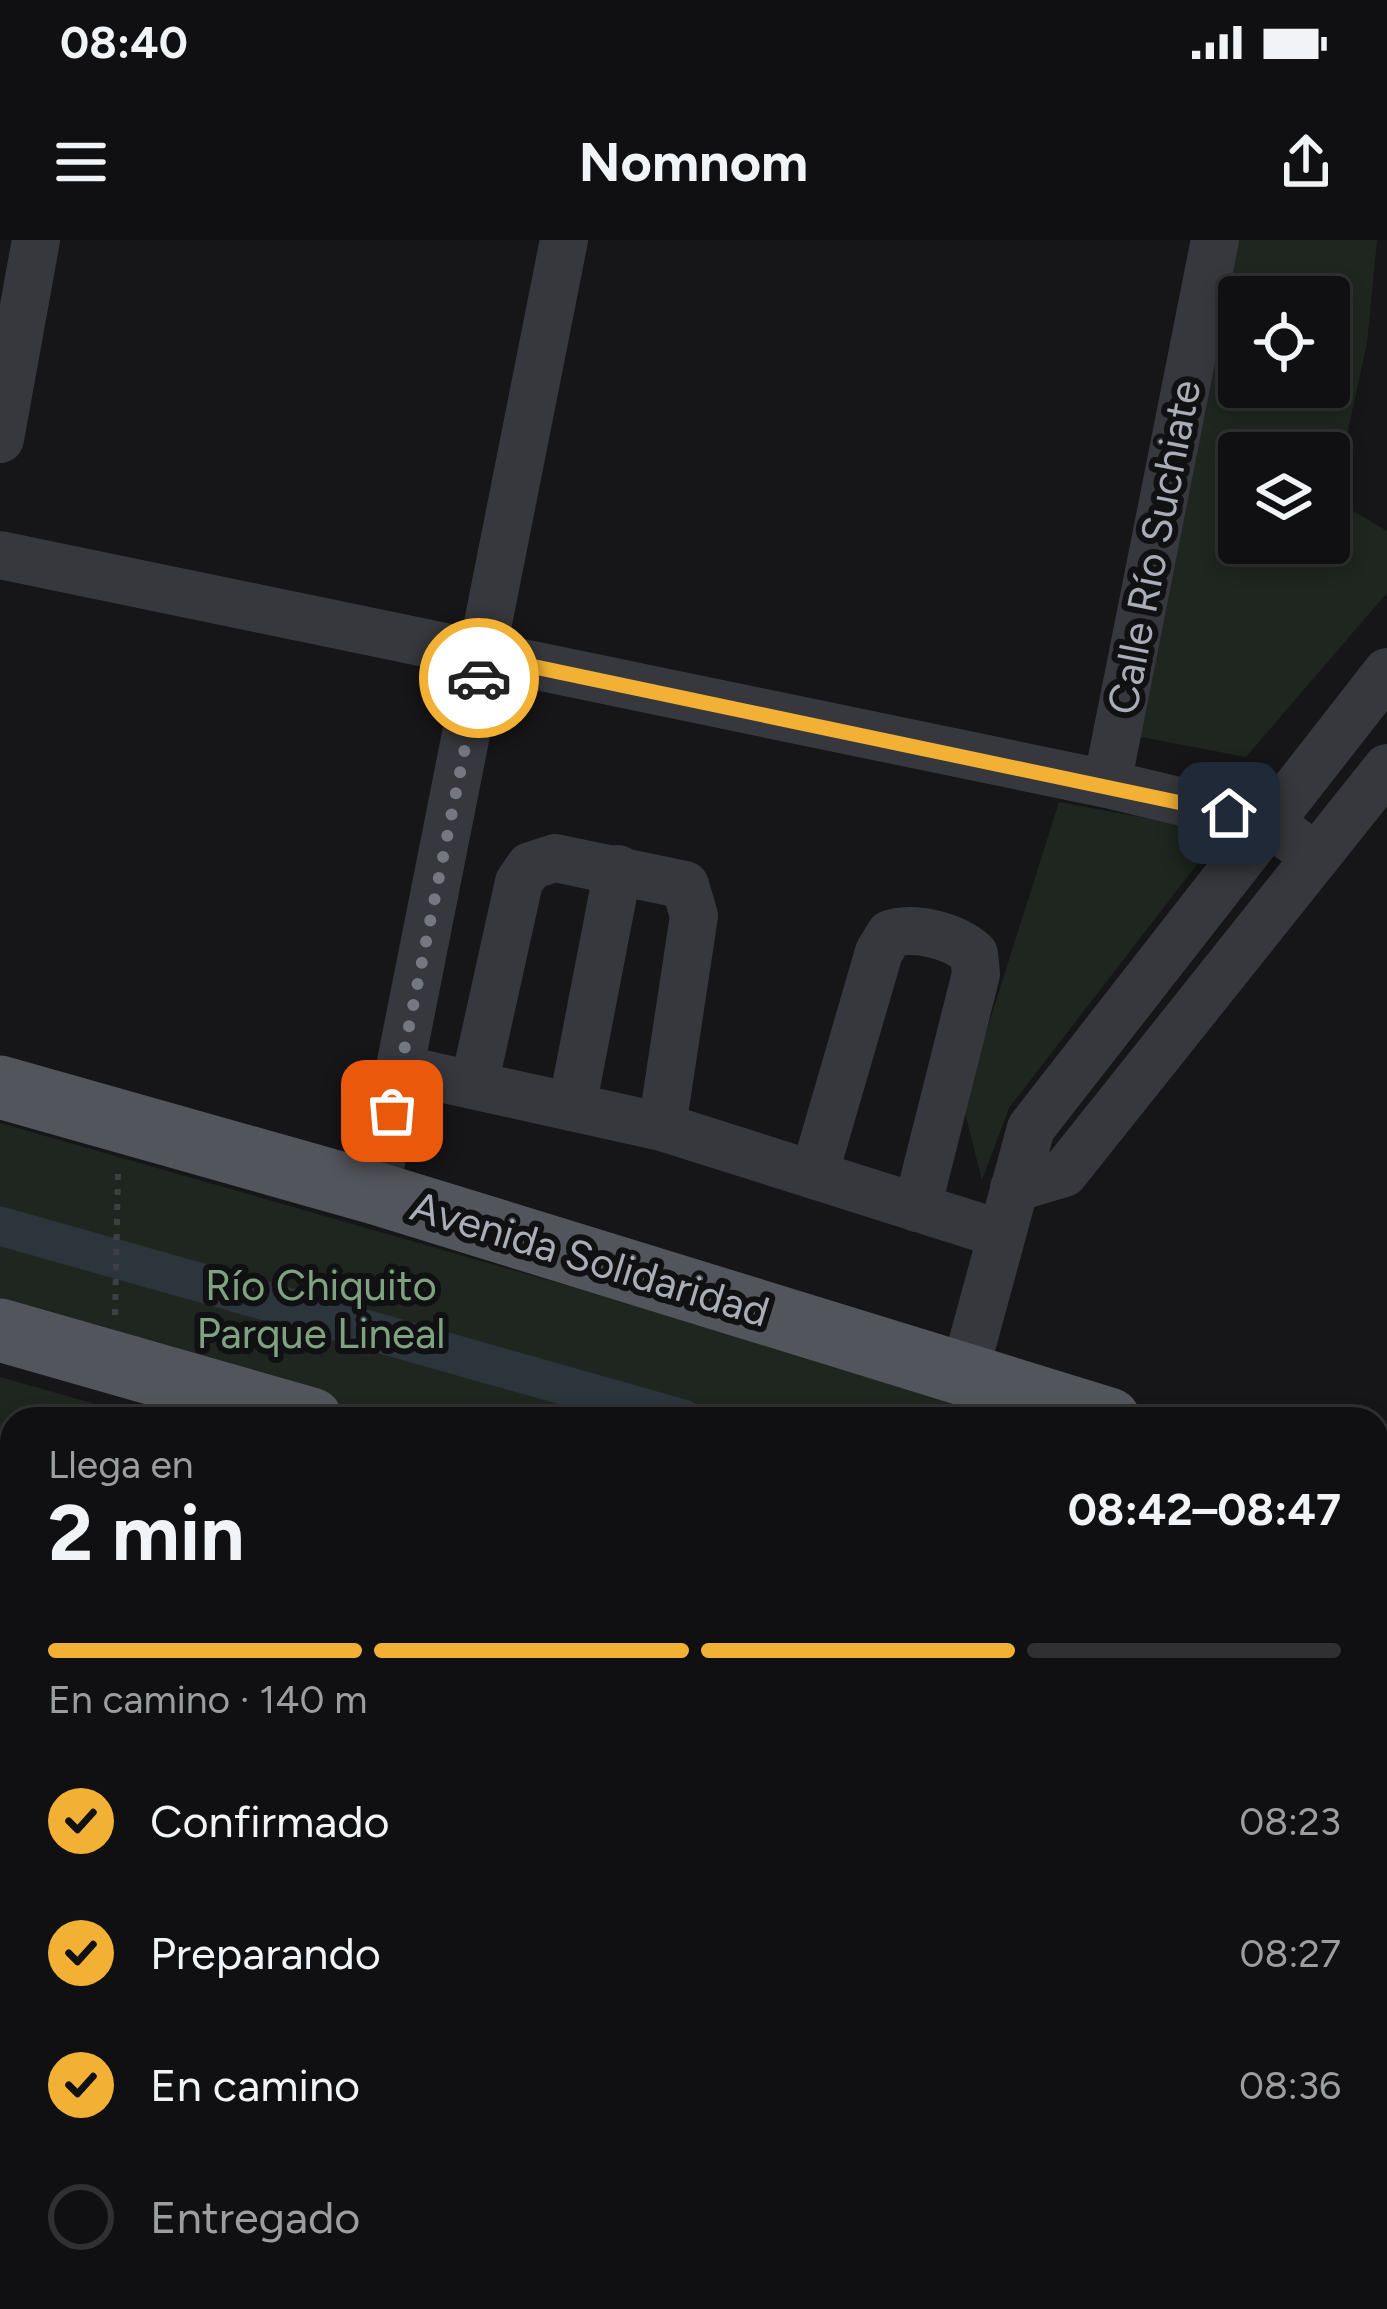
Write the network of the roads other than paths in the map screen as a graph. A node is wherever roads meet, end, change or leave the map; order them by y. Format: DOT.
graph roads {
  1 [pos="36,240"];
  2 [pos="564,240"];
  3 [pos="1215,240"];
  4 [pos="0,439"];
  5 [pos="0,555"];
  6 [pos="483,656"];
  7 [pos="1387,672"];
  8 [pos="1387,768"];
  9 [pos="1107,784"];
  10 [pos="1270,823"];
  11 [pos="1316,857"];
  12 [pos="618,869"];
  13 [pos="400,1069"];
  14 [pos="474,1085"];
  15 [pos="0,1087"];
  16 [pos="572,1107"];
  17 [pos="662,1127"];
  18 [pos="814,1175"];
  19 [pos="375,1193"];
  20 [pos="917,1208"];
  21 [pos="1008,1211"];
  22 [pos="0,1330"];
  23 [pos="964,1374"];
  24 [pos="269,1407"];
  25 [pos="1070,1407"];
  1 -- 4 [label="street"];
  2 -- 6 [label="street"];
  3 -- 9 [label="street, Calle Río Suchiate"];
  5 -- 6 [label="street"];
  6 -- 9 [label="street"];
  6 -- 13 [label="street"];
  7 -- 10 [label="street"];
  8 -- 11 [label="street"];
  9 -- 10 [label="street"];
  10 -- 11 [label="street"];
  10 -- 21 [label="street"];
  11 -- 21 [label="street"];
  12 -- 14 [label="street"];
  12 -- 16 [label="street"];
  12 -- 17 [label="street"];
  13 -- 14 [label="street"];
  13 -- 19 [label="street"];
  14 -- 16 [label="street"];
  15 -- 19 [label="main road, Avenida Solidaridad"];
  16 -- 17 [label="street"];
  17 -- 18 [label="street"];
  18 -- 20 [label="street"];
  18 -- 20 [label="street"];
  19 -- 23 [label="main road, Avenida Solidaridad"];
  20 -- 21 [label="street"];
  21 -- 23 [label="street"];
  22 -- 24 [label="main road"];
  23 -- 25 [label="main road, Avenida Solidaridad"];
}
